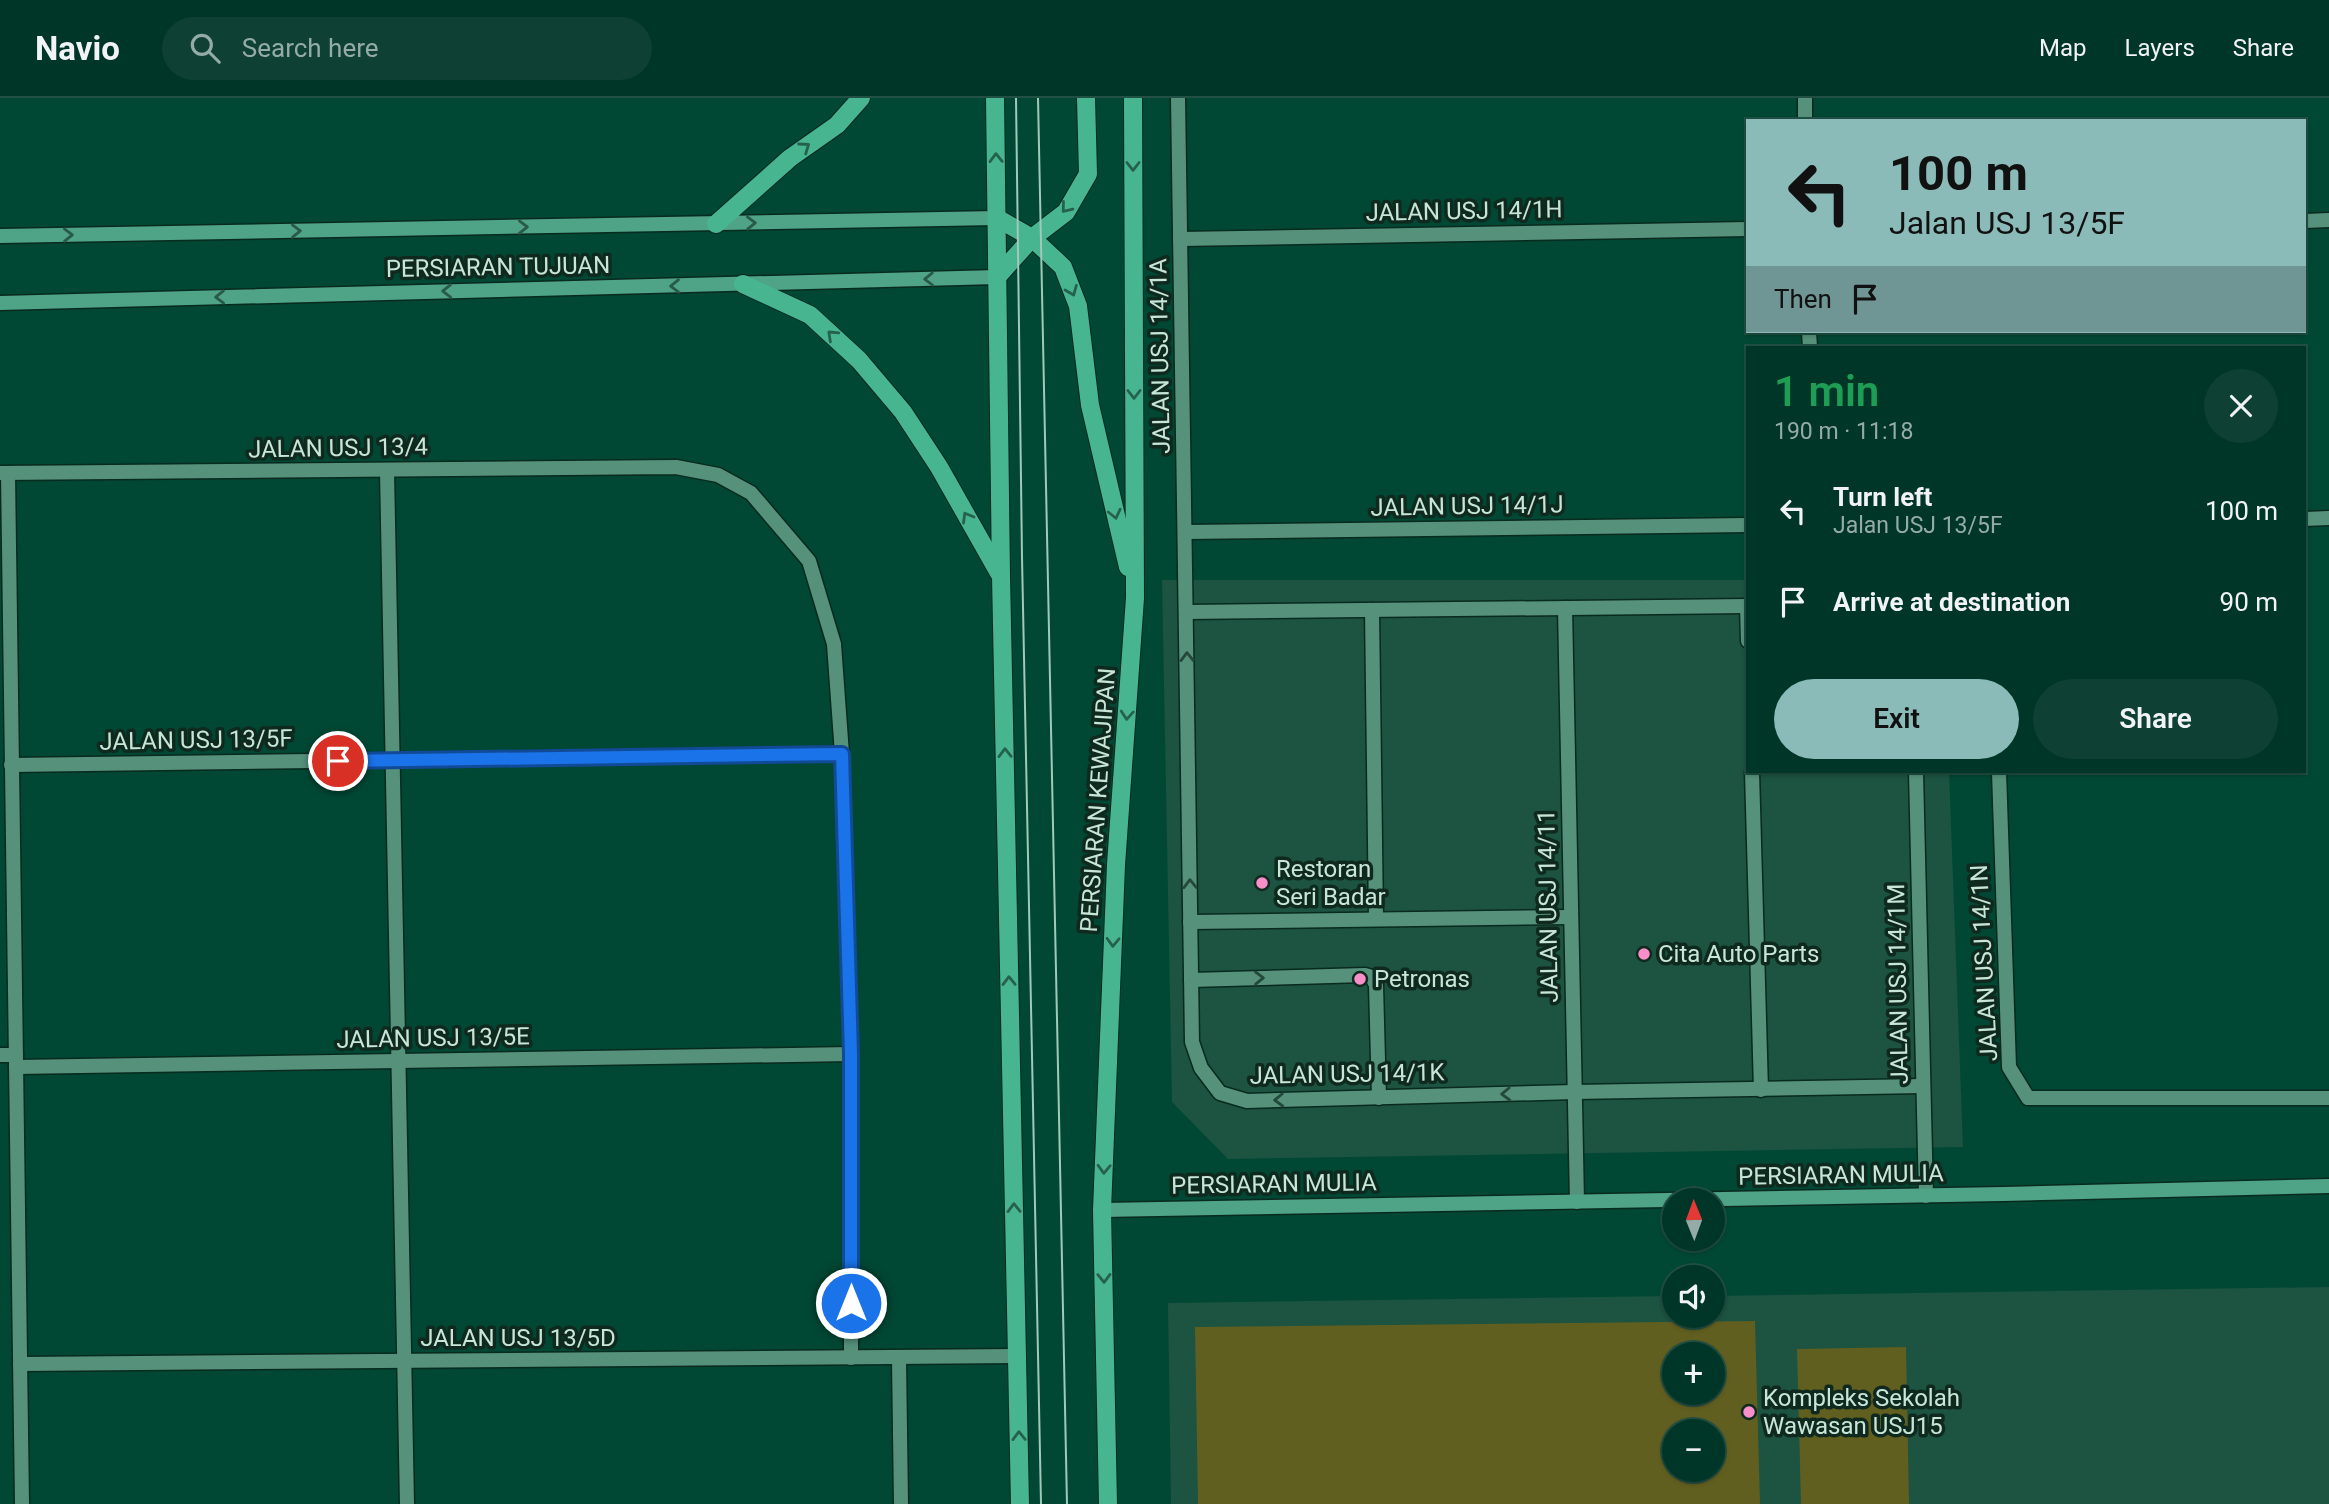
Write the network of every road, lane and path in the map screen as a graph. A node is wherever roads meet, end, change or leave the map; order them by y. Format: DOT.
graph roads {
  1 [pos="861,98"];
  2 [pos="995,98"];
  3 [pos="1086,98"];
  4 [pos="1133,98"];
  5 [pos="1178,98"];
  6 [pos="1805,98"];
  7 [pos="1805,119"];
  8 [pos="997,218"];
  9 [pos="2306,220"];
  10 [pos="2329,220"];
  11 [pos="716,224"];
  12 [pos="1746,229"];
  13 [pos="0,236"];
  14 [pos="1032,238"];
  15 [pos="1180,239"];
  16 [pos="997,277"];
  17 [pos="743,284"];
  18 [pos="0,303"];
  19 [pos="387,470"];
  20 [pos="4,473"];
  21 [pos="2329,518"];
  22 [pos="2306,519"];
  23 [pos="1746,525"];
  24 [pos="1185,532"];
  25 [pos="1001,576"];
  26 [pos="1135,598"];
  27 [pos="1746,606"];
  28 [pos="1564,608"];
  29 [pos="1372,610"];
  30 [pos="1187,612"];
  31 [pos="842,754"];
  32 [pos="393,761"];
  33 [pos="11,765"];
  34 [pos="1752,773"];
  35 [pos="1916,773"];
  36 [pos="1999,773"];
  37 [pos="1571,917"];
  38 [pos="1376,919"];
  39 [pos="1190,922"];
  40 [pos="1191,980"];
  41 [pos="851,1054"];
  42 [pos="0,1055"];
  43 [pos="16,1061"];
  44 [pos="398,1061"];
  45 [pos="1923,1086"];
  46 [pos="1761,1090"];
  47 [pos="1574,1092"];
  48 [pos="1379,1098"];
  49 [pos="2329,1098"];
  50 [pos="2329,1186"];
  51 [pos="1926,1196"];
  52 [pos="1577,1202"];
  53 [pos="1102,1210"];
  54 [pos="1017,1356"];
  55 [pos="851,1358"];
  56 [pos="899,1358"];
  57 [pos="404,1362"];
  58 [pos="20,1364"];
  59 [pos="22,1504"];
  60 [pos="407,1504"];
  61 [pos="901,1504"];
  62 [pos="1020,1504"];
  63 [pos="1108,1504"];
  11 -- 1 [label="main road, one-way"];
  8 -- 2 [label="main road, one-way"];
  3 -- 14 [label="main road, one-way"];
  4 -- 26 [label="main road, PERSIARAN KEWAJIPAN, one-way"];
  5 -- 15 [label="street, JALAN USJ 14/1A"];
  6 -- 7 [label="street"];
  11 -- 8 [label="main road, PERSIARAN TUJUAN, one-way"];
  8 -- 14 [label="main road"];
  8 -- 16 [label="main road"];
  9 -- 10 [label="street"];
  13 -- 11 [label="main road, PERSIARAN TUJUAN, one-way"];
  12 -- 15 [label="street, JALAN USJ 14/1H"];
  14 -- 16 [label="main road"];
  14 -- 26 [label="main road, one-way"];
  15 -- 24 [label="street, JALAN USJ 14/1A"];
  16 -- 17 [label="main road, PERSIARAN TUJUAN, one-way"];
  16 -- 25 [label="main road"];
  17 -- 18 [label="main road, PERSIARAN TUJUAN, one-way"];
  25 -- 17 [label="main road, one-way"];
  19 -- 20 [label="street, JALAN USJ 13/4"];
  19 -- 31 [label="street, JALAN USJ 13/4"];
  19 -- 32 [label="street"];
  20 -- 33 [label="street"];
  21 -- 22 [label="street"];
  23 -- 24 [label="street, JALAN USJ 14/1J"];
  24 -- 30 [label="street, JALAN USJ 14/1A"];
  54 -- 25 [label="main road, one-way"];
  26 -- 53 [label="main road, PERSIARAN KEWAJIPAN, one-way"];
  27 -- 28 [label="street"];
  28 -- 29 [label="street"];
  28 -- 37 [label="street, JALAN USJ 14/11"];
  29 -- 30 [label="street"];
  29 -- 38 [label="street"];
  39 -- 30 [label="street, JALAN USJ 14/1K, one-way"];
  31 -- 32 [label="street, JALAN USJ 13/5F"];
  31 -- 41 [label="street, JALAN USJ 13/4"];
  32 -- 33 [label="street, JALAN USJ 13/5F"];
  32 -- 44 [label="street"];
  33 -- 43 [label="street"];
  34 -- 46 [label="street"];
  35 -- 45 [label="street, JALAN USJ 14/1M"];
  36 -- 49 [label="street, JALAN USJ 14/1N"];
  37 -- 38 [label="street"];
  37 -- 47 [label="street, JALAN USJ 14/11"];
  38 -- 39 [label="street"];
  39 -- 40 [label="street, JALAN USJ 14/1K"];
  48 -- 40 [label="street, JALAN USJ 14/1K, one-way"];
  40 -- 48 [label="street, one-way"];
  41 -- 44 [label="street, JALAN USJ 13/5E"];
  41 -- 55 [label="street, JALAN USJ 13/4"];
  42 -- 43 [label="street, JALAN USJ 13/5E"];
  43 -- 44 [label="street, JALAN USJ 13/5E"];
  43 -- 58 [label="street"];
  44 -- 57 [label="street"];
  45 -- 46 [label="street, JALAN USJ 14/1K"];
  45 -- 51 [label="street, JALAN USJ 14/1M"];
  46 -- 47 [label="street, JALAN USJ 14/1K"];
  47 -- 48 [label="street, JALAN USJ 14/1K, one-way"];
  47 -- 52 [label="street, JALAN USJ 14/11"];
  50 -- 51 [label="main road, PERSIARAN MULIA"];
  51 -- 52 [label="main road, PERSIARAN MULIA"];
  52 -- 53 [label="main road, PERSIARAN MULIA"];
  53 -- 63 [label="main road, PERSIARAN KEWAJIPAN, one-way"];
  54 -- 56 [label="street, JALAN USJ 13/5D"];
  62 -- 54 [label="main road, one-way"];
  55 -- 56 [label="street, JALAN USJ 13/5D"];
  55 -- 57 [label="street, JALAN USJ 13/5D"];
  56 -- 61 [label="street"];
  57 -- 58 [label="street, JALAN USJ 13/5D"];
  57 -- 60 [label="street"];
  58 -- 59 [label="street"];
}
